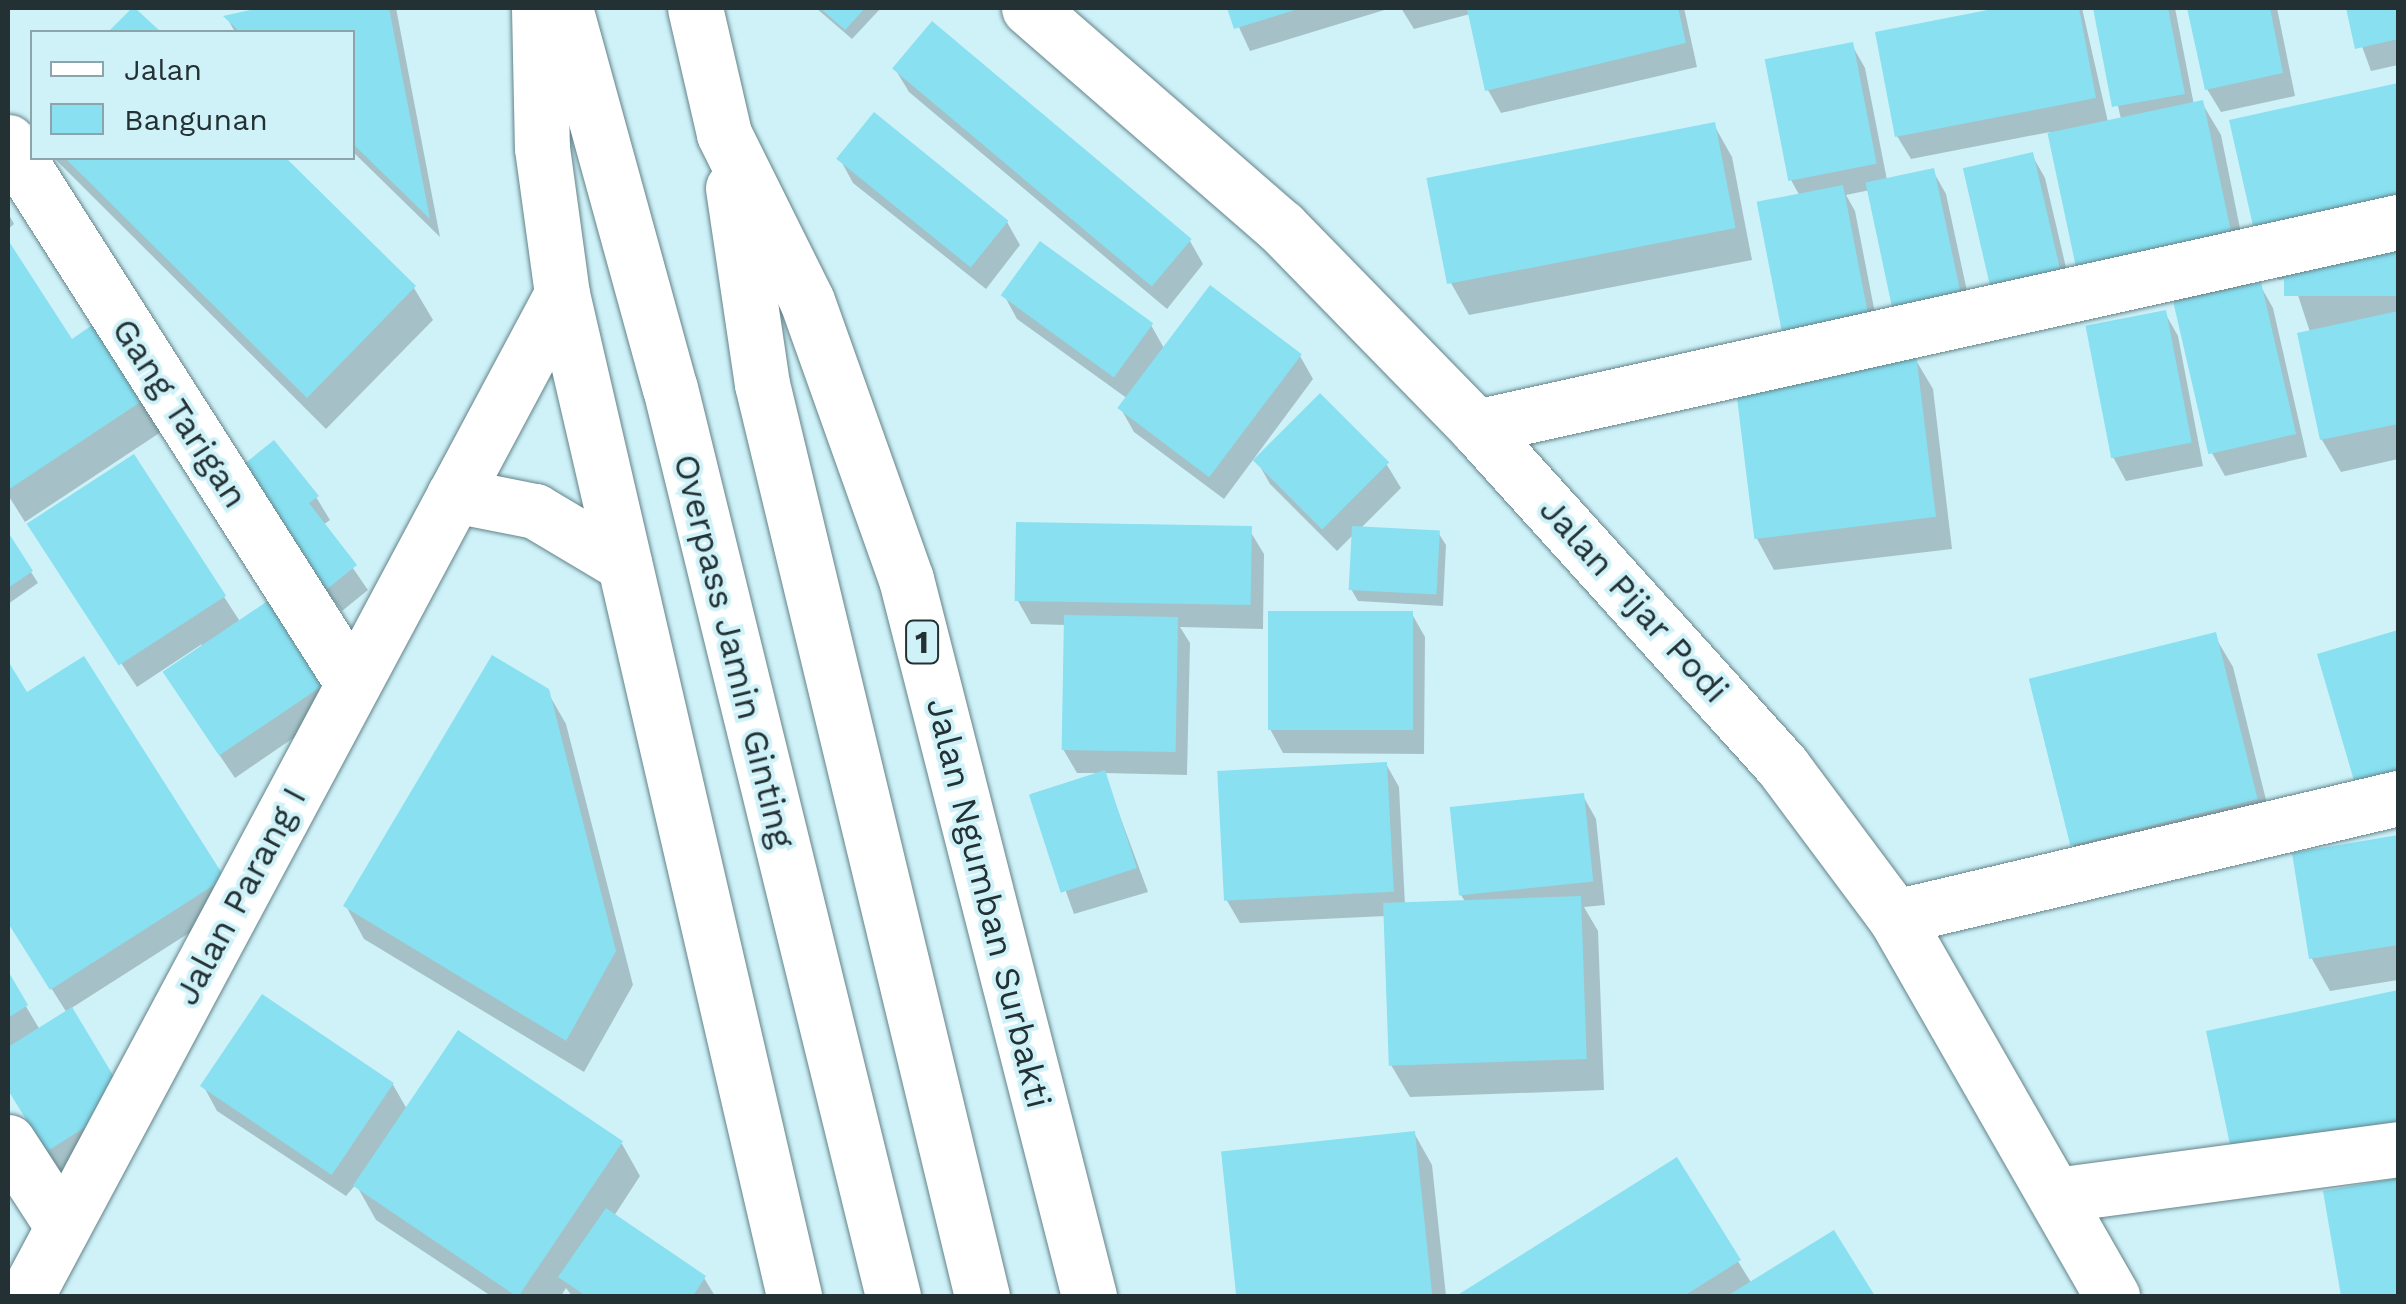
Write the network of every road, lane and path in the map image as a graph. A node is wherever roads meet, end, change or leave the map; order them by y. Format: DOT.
graph roads {
  1 [pos="539,8"];
  2 [pos="566,8"];
  3 [pos="695,8"];
  4 [pos="1029,8"];
  5 [pos="8,142"];
  6 [pos="728,155"];
  7 [pos="2398,222"];
  8 [pos="562,294"];
  9 [pos="1476,427"];
  10 [pos="454,495"];
  11 [pos="624,564"];
  12 [pos="354,684"];
  13 [pos="2398,798"];
  14 [pos="1896,917"];
  15 [pos="8,1142"];
  16 [pos="2398,1149"];
  17 [pos="2055,1194"];
  18 [pos="63,1227"];
  19 [pos="26,1296"];
  20 [pos="794,1296"];
  21 [pos="893,1296"];
  22 [pos="982,1296"];
  23 [pos="1089,1296"];
  24 [pos="2112,1296"];
  1 -- 8 [label="main road"];
  2 -- 21 [label="main road, Overpass Jamin Ginting"];
  3 -- 6 [label="main road, Jalan Ngumban Surbakti / 1"];
  4 -- 9 [label="main road, Jalan Pijar Podi"];
  5 -- 12 [label="main road, Gang Tarigan"];
  6 -- 22 [label="main road, 1"];
  6 -- 23 [label="main road, Jalan Ngumban Surbakti / 1"];
  7 -- 9 [label="main road"];
  8 -- 10 [label="main road, Jalan Parang I"];
  8 -- 11 [label="main road"];
  9 -- 14 [label="main road, Jalan Pijar Podi"];
  10 -- 11 [label="main road"];
  10 -- 12 [label="main road, Jalan Parang I"];
  11 -- 20 [label="main road"];
  12 -- 18 [label="main road, Jalan Parang I"];
  13 -- 14 [label="main road"];
  14 -- 17 [label="main road, Jalan Pijar Podi"];
  15 -- 18 [label="main road"];
  16 -- 17 [label="main road"];
  17 -- 24 [label="main road, Jalan Pijar Podi"];
  18 -- 19 [label="main road, Jalan Parang I"];
}
